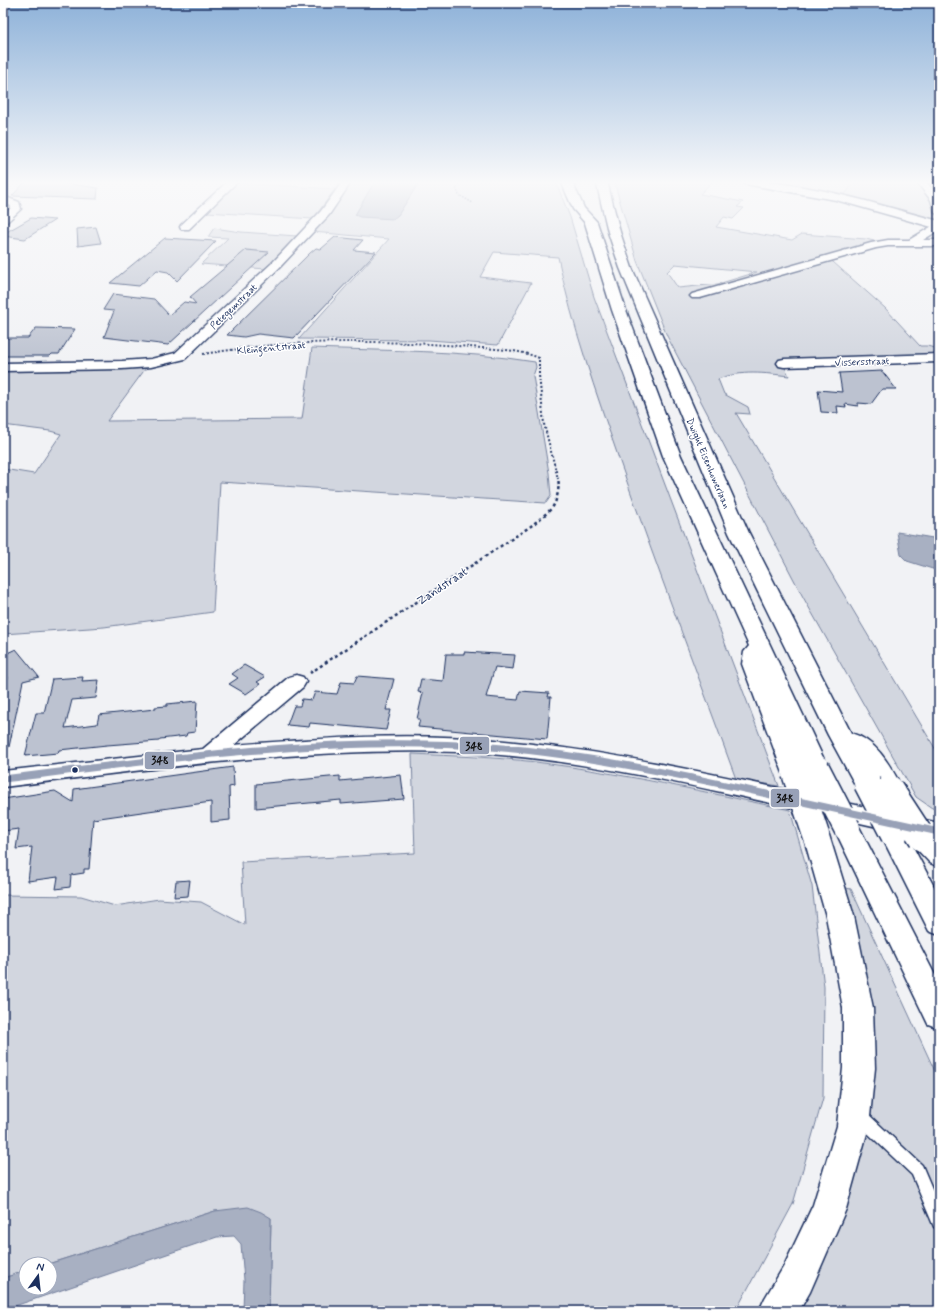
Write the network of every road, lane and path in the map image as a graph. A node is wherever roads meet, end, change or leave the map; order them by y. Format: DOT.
graph roads {
  1 [pos="297,242"];
  2 [pos="597,242"];
  3 [pos="617,242"];
  4 [pos="911,243"];
  5 [pos="939,243"];
  6 [pos="696,296"];
  7 [pos="180,356"];
  8 [pos="539,358"];
  9 [pos="939,358"];
  10 [pos="784,363"];
  11 [pos="3,367"];
  12 [pos="296,682"];
  13 [pos="208,756"];
  14 [pos="805,770"];
  15 [pos="3,779"];
  16 [pos="879,786"];
  17 [pos="930,835"];
  18 [pos="939,856"];
  19 [pos="939,923"];
  20 [pos="939,1014"];
  21 [pos="854,1111"];
  22 [pos="939,1222"];
  23 [pos="778,1311"];
  1 -- 7 [label="street, Petegemstraat"];
  2 -- 14 [label="main road"];
  3 -- 16 [label="main road, Dwight Eisenhowerlaan"];
  4 -- 5 [label="street"];
  4 -- 6 [label="street"];
  7 -- 8 [label="path, Kleingentstraat"];
  7 -- 11 [label="street"];
  8 -- 12 [label="path, Zandstraat"];
  9 -- 10 [label="street, Vissersstraat"];
  12 -- 13 [label="street"];
  13 -- 15 [label="street"];
  13 -- 17 [label="street"];
  14 -- 20 [label="main road, bridge"];
  14 -- 21 [label="main road, bridge"];
  16 -- 17 [label="main road, bridge"];
  16 -- 19 [label="main road, bridge"];
  17 -- 18 [label="main road"];
  21 -- 22 [label="lane"];
  21 -- 23 [label="main road"];
}
